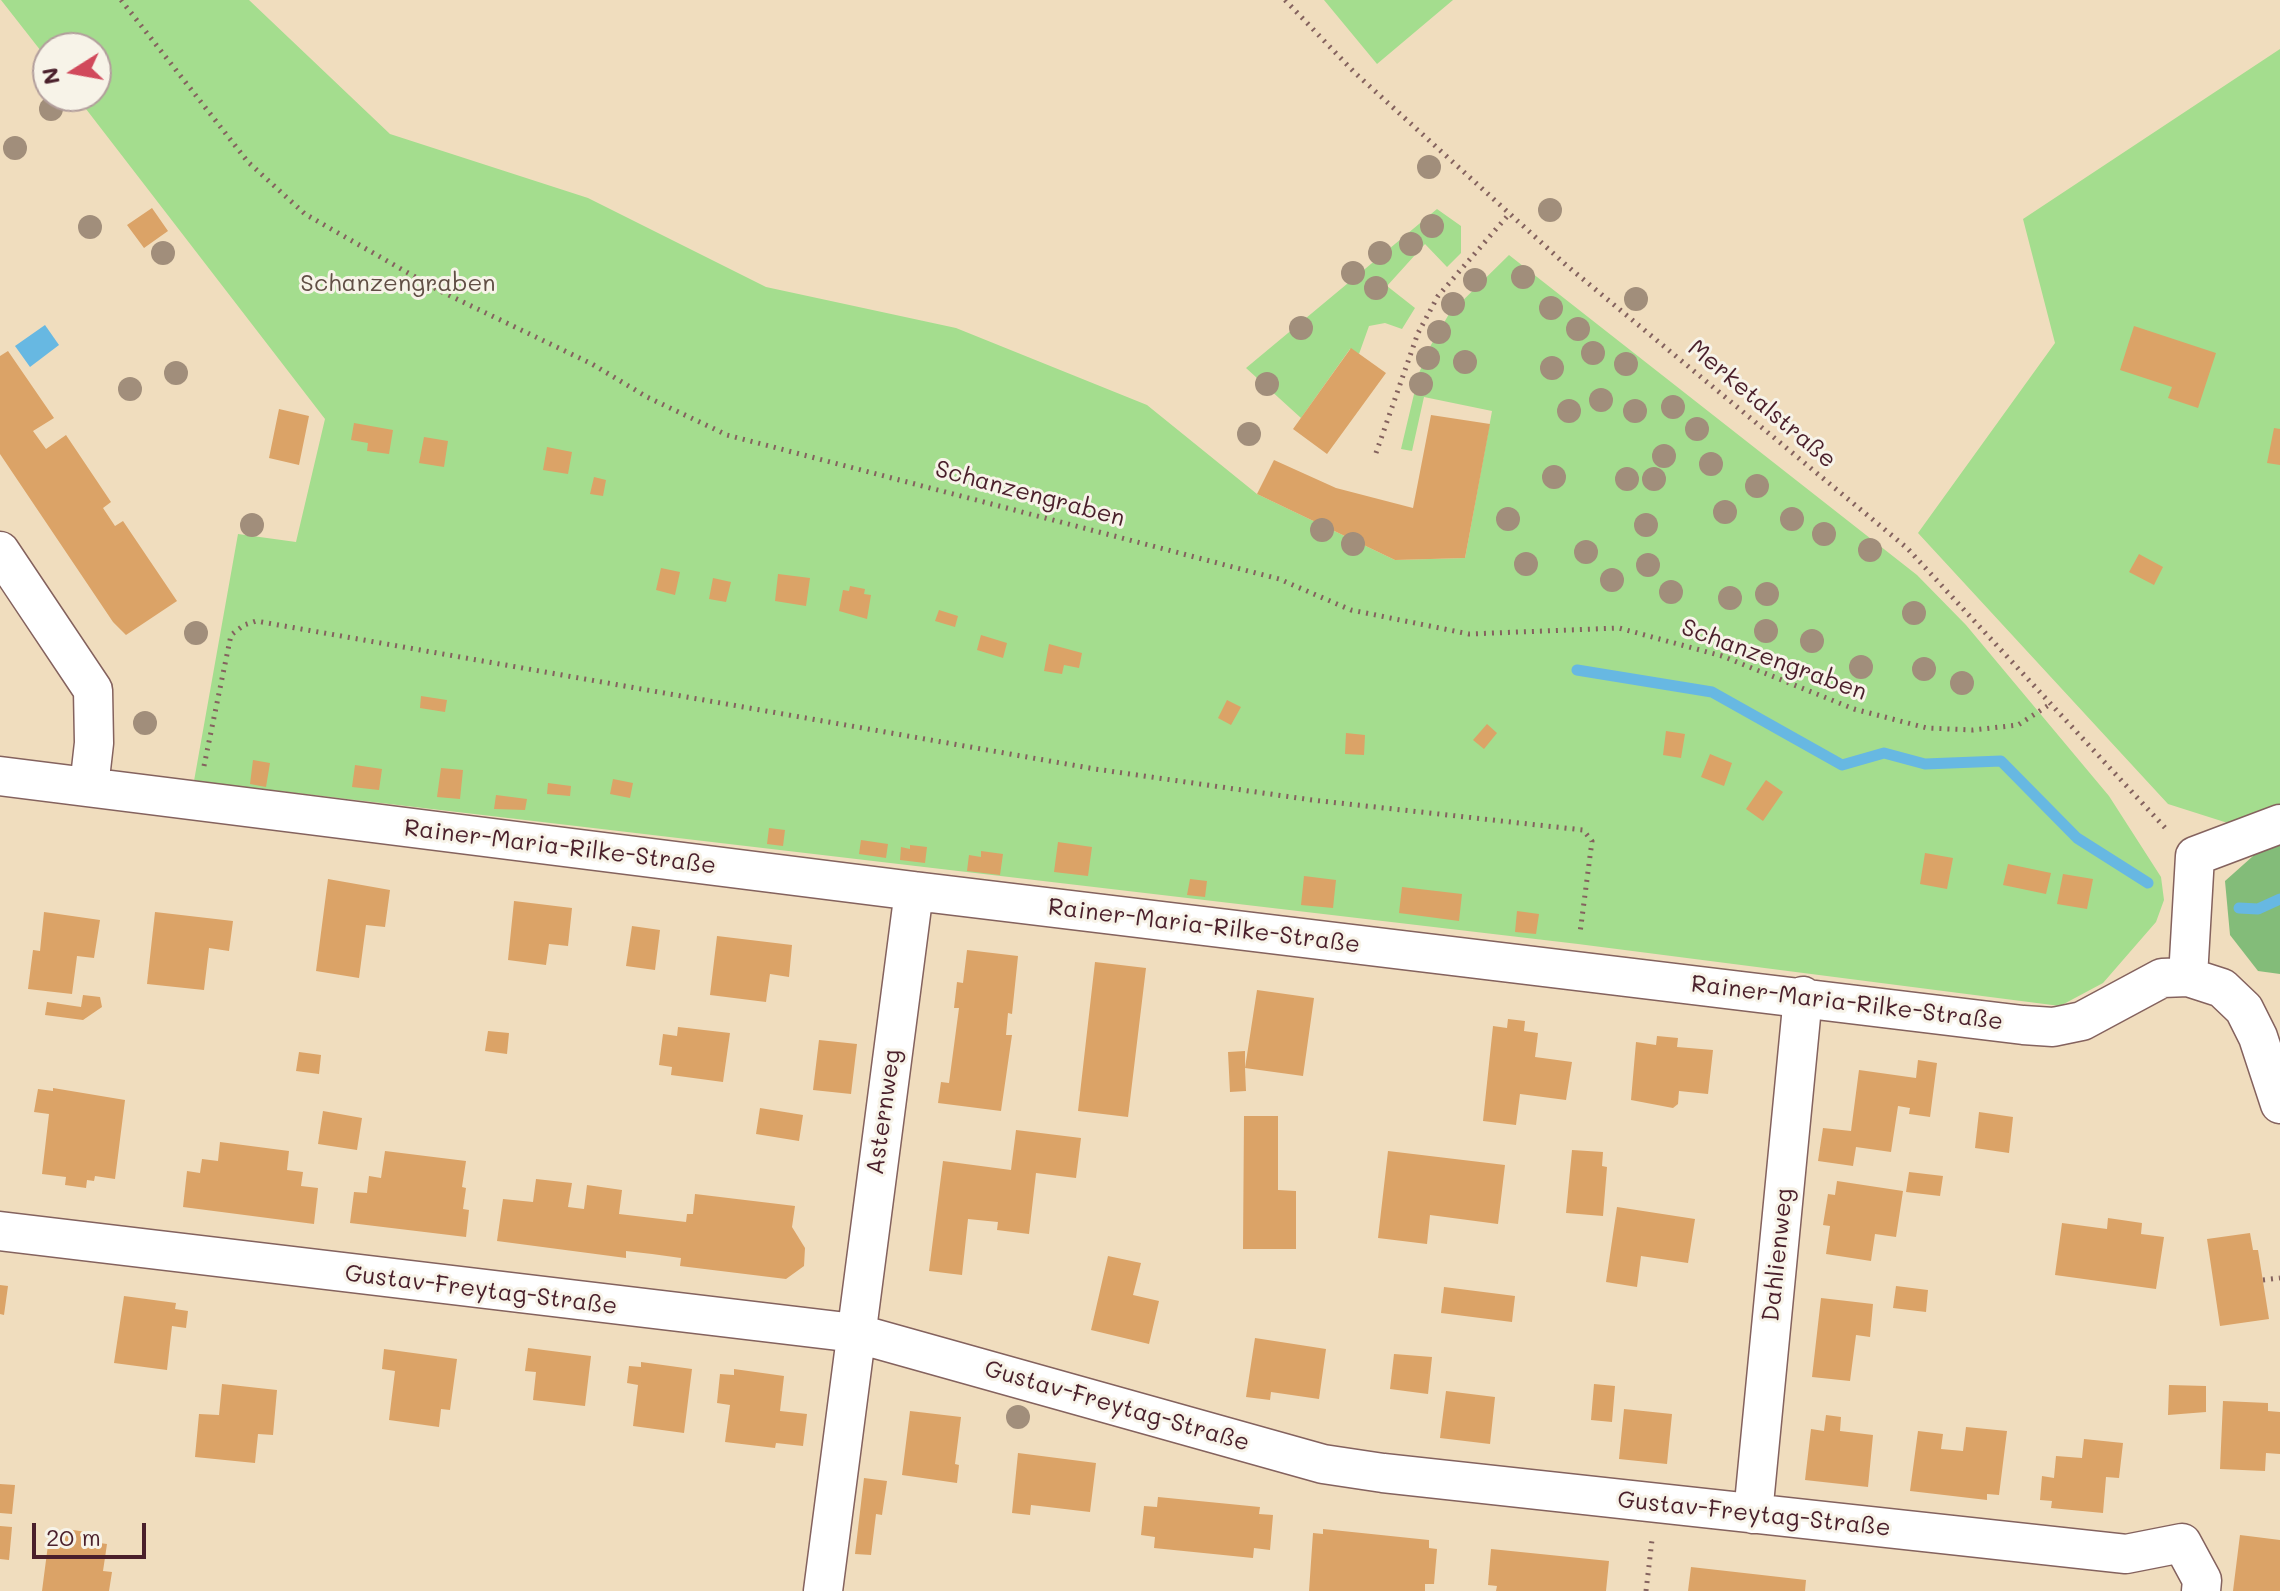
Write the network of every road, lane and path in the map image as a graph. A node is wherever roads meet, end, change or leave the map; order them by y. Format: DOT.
graph roads {
  1 [pos="121,0"];
  2 [pos="1285,0"];
  3 [pos="1510,213"];
  4 [pos="1376,453"];
  5 [pos="0,551"];
  6 [pos="2052,703"];
  7 [pos="0,776"];
  8 [pos="201,781"];
  9 [pos="89,787"];
  10 [pos="2280,824"];
  11 [pos="2195,856"];
  12 [pos="914,891"];
  13 [pos="1578,944"];
  14 [pos="2188,977"];
  15 [pos="1803,996"];
  16 [pos="2280,1104"];
  17 [pos="0,1231"];
  18 [pos="2280,1278"];
  19 [pos="2263,1280"];
  20 [pos="855,1333"];
  21 [pos="1657,1504"];
  22 [pos="1753,1514"];
  23 [pos="823,1591"];
  24 [pos="1646,1591"];
  25 [pos="2201,1591"];
  1 -- 6 [label="path, Schanzengraben"];
  2 -- 3 [label="path, Merketalstraße"];
  3 -- 4 [label="path"];
  3 -- 6 [label="path, Merketalstraße"];
  5 -- 9 [label="street"];
  6 -- 11 [label="path, Merketalstraße"];
  7 -- 9 [label="street, Rainer-Maria-Rilke-Straße"];
  8 -- 13 [label="path"];
  9 -- 12 [label="street, Rainer-Maria-Rilke-Straße"];
  10 -- 11 [label="street"];
  11 -- 14 [label="street"];
  12 -- 15 [label="street, Rainer-Maria-Rilke-Straße"];
  12 -- 20 [label="street, Asternweg"];
  14 -- 15 [label="street, Rainer-Maria-Rilke-Straße"];
  14 -- 16 [label="street"];
  15 -- 22 [label="street, Dahlienweg"];
  17 -- 20 [label="street, Gustav-Freytag-Straße"];
  18 -- 19 [label="path"];
  20 -- 21 [label="street, Gustav-Freytag-Straße"];
  20 -- 23 [label="street, Asternweg"];
  21 -- 22 [label="street, Gustav-Freytag-Straße"];
  21 -- 24 [label="path"];
  22 -- 25 [label="street, Gustav-Freytag-Straße"];
}
